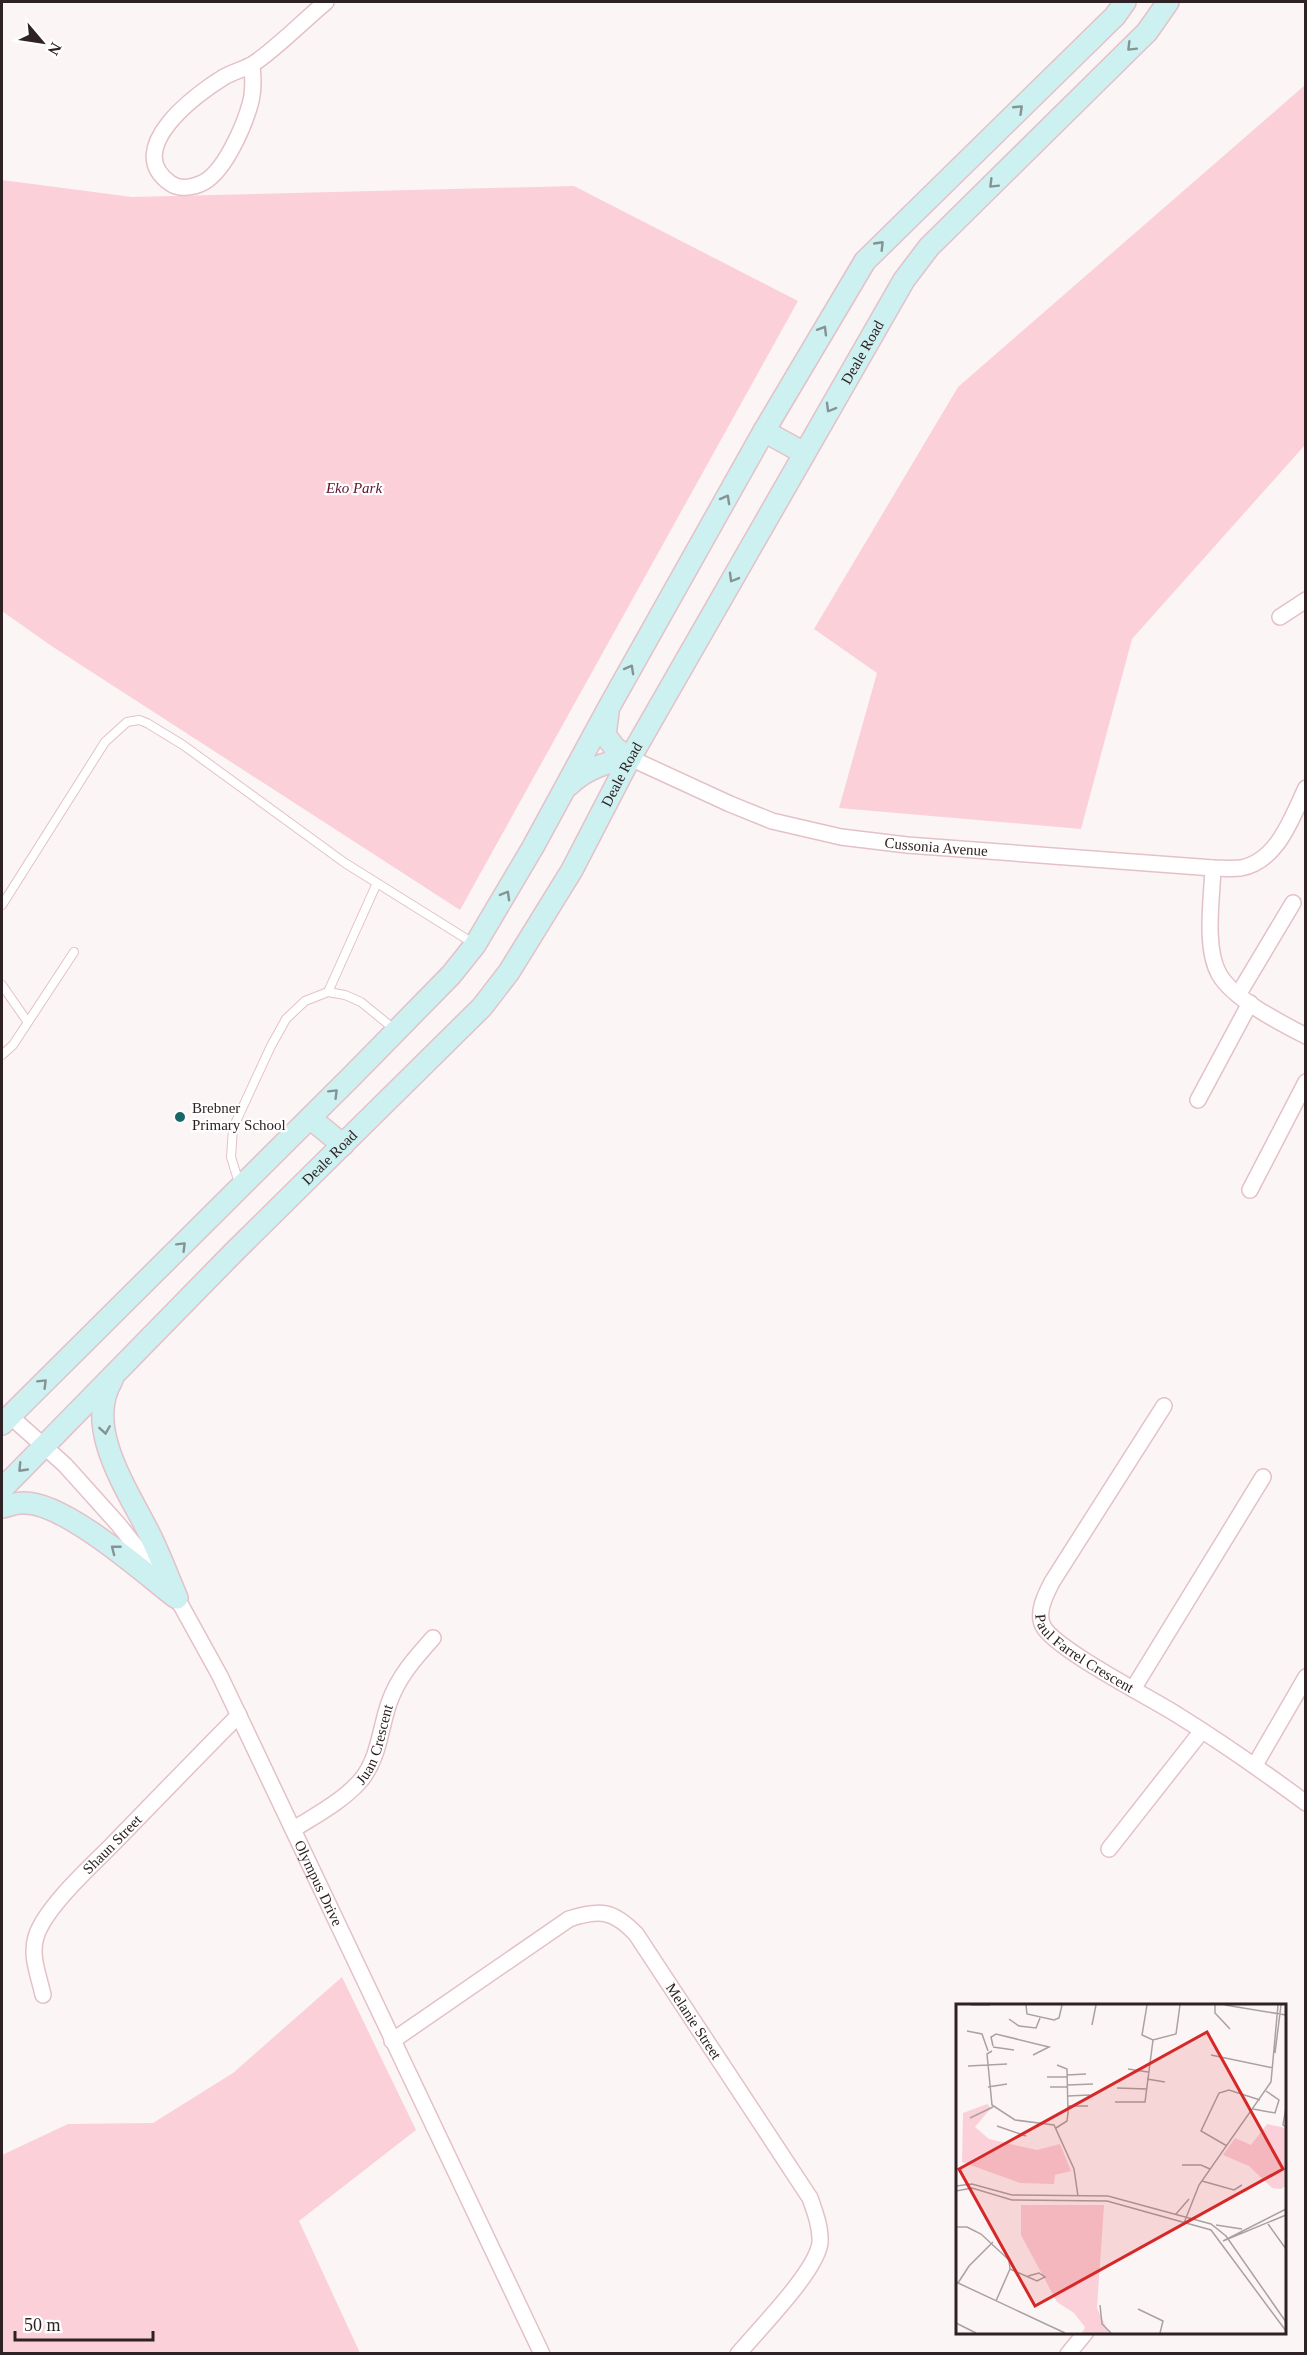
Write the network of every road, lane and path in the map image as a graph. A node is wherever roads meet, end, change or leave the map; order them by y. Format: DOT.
graph roads {
  1 [pos="326,2"];
  2 [pos="1125,2"];
  3 [pos="1168,2"];
  4 [pos="252,64"];
  5 [pos="764,431"];
  6 [pos="804,453"];
  7 [pos="1305,600"];
  8 [pos="1280,617"];
  9 [pos="609,707"];
  10 [pos="630,758"];
  11 [pos="1305,788"];
  12 [pos="565,789"];
  13 [pos="1213,868"];
  14 [pos="377,883"];
  15 [pos="1293,903"];
  16 [pos="2,905"];
  17 [pos="475,945"];
  18 [pos="74,951"];
  19 [pos="2,985"];
  20 [pos="328,992"];
  21 [pos="1244,999"];
  22 [pos="27,1021"];
  23 [pos="396,1031"];
  24 [pos="1305,1036"];
  25 [pos="2,1055"];
  26 [pos="1305,1082"];
  27 [pos="1198,1100"];
  28 [pos="310,1118"];
  29 [pos="342,1145"];
  30 [pos="240,1188"];
  31 [pos="1250,1190"];
  32 [pos="159,1329"];
  33 [pos="1164,1406"];
  34 [pos="4,1417"];
  35 [pos="43,1446"];
  36 [pos="1263,1477"];
  37 [pos="2,1489"];
  38 [pos="2,1507"];
  39 [pos="177,1598"];
  40 [pos="433,1638"];
  41 [pos="1305,1677"];
  42 [pos="1133,1689"];
  43 [pos="239,1715"];
  44 [pos="1201,1732"];
  45 [pos="1255,1765"];
  46 [pos="1305,1803"];
  47 [pos="294,1829"];
  48 [pos="1109,1849"];
  49 [pos="44,1995"];
  50 [pos="392,2041"];
  51 [pos="1084,2334"];
  52 [pos="542,2354"];
  53 [pos="738,2354"];
  54 [pos="1068,2354"];
  1 -- 4 [label="street"];
  5 -- 2 [label="street, one-way"];
  3 -- 6 [label="street, Deale Road, one-way"];
  4 -- 4 [label="street"];
  5 -- 6 [label="street"];
  9 -- 5 [label="street, one-way"];
  6 -- 10 [label="street, Deale Road, one-way"];
  7 -- 8 [label="street"];
  9 -- 10 [label="street"];
  9 -- 12 [label="street"];
  10 -- 12 [label="street"];
  10 -- 13 [label="street, Cussonia Avenue"];
  10 -- 29 [label="street, Deale Road"];
  11 -- 13 [label="street, Cussonia Avenue"];
  17 -- 12 [label="street, one-way"];
  13 -- 21 [label="street"];
  14 -- 16 [label="lane"];
  14 -- 17 [label="lane"];
  14 -- 20 [label="lane"];
  15 -- 21 [label="street"];
  17 -- 23 [label="street"];
  18 -- 22 [label="lane"];
  19 -- 22 [label="lane"];
  20 -- 23 [label="lane"];
  20 -- 30 [label="lane"];
  21 -- 24 [label="street"];
  21 -- 27 [label="street"];
  22 -- 25 [label="lane"];
  28 -- 23 [label="street, one-way"];
  26 -- 31 [label="street"];
  28 -- 29 [label="street"];
  28 -- 30 [label="street"];
  29 -- 32 [label="street, Deale Road"];
  34 -- 30 [label="street, one-way"];
  32 -- 35 [label="street, Deale Road"];
  32 -- 39 [label="street, one-way"];
  33 -- 42 [label="street, Paul Farrel Crescent"];
  34 -- 35 [label="street, Olympus Drive"];
  35 -- 37 [label="street, Deale Road, one-way"];
  35 -- 39 [label="street, Olympus Drive"];
  36 -- 42 [label="street"];
  39 -- 38 [label="street, one-way"];
  39 -- 43 [label="street, Olympus Drive"];
  40 -- 47 [label="street, Juan Crescent"];
  41 -- 45 [label="street"];
  42 -- 44 [label="street, Paul Farrel Crescent"];
  43 -- 47 [label="street, Olympus Drive"];
  43 -- 49 [label="street, Shaun Street"];
  44 -- 45 [label="street, Paul Farrel Crescent"];
  44 -- 48 [label="street"];
  45 -- 46 [label="street, Paul Farrel Crescent"];
  47 -- 50 [label="street, Olympus Drive"];
  50 -- 52 [label="street, Olympus Drive"];
  50 -- 53 [label="street, Melanie Street"];
  51 -- 54 [label="street"];
}
